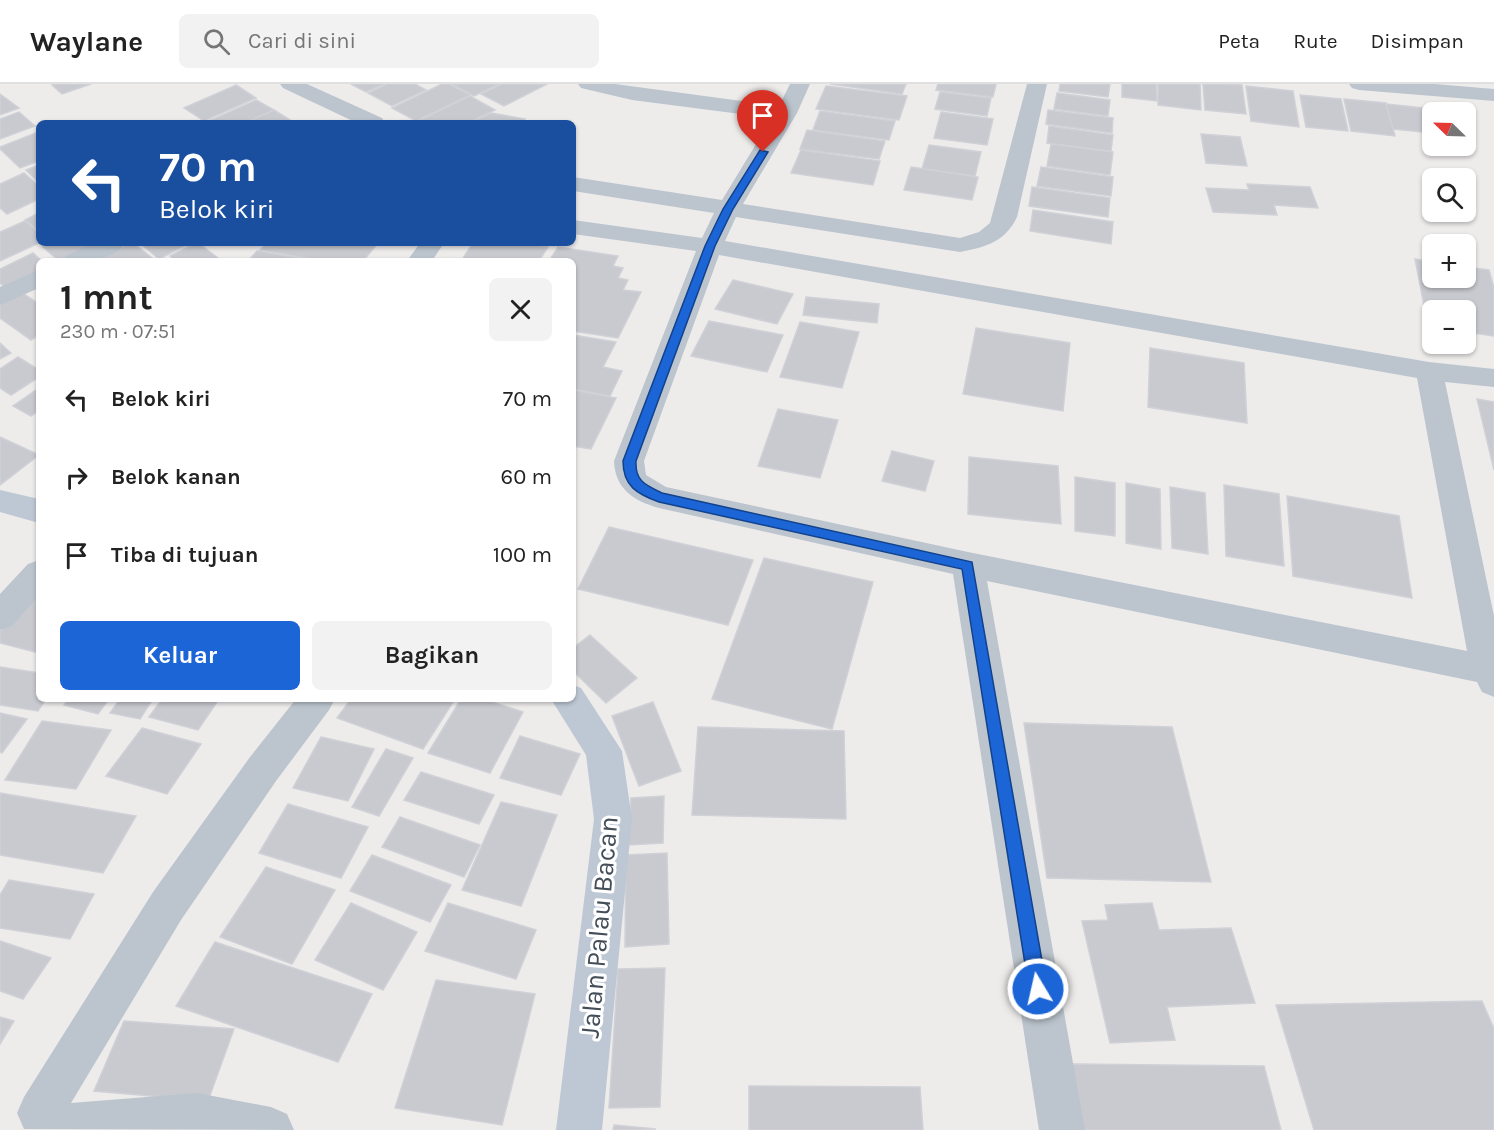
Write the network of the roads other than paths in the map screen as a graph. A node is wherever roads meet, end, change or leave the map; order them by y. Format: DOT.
graph roads {
  1 [pos="290,84"];
  2 [pos="588,84"];
  3 [pos="801,84"];
  4 [pos="1037,84"];
  5 [pos="1359,84"];
  6 [pos="1494,95"];
  7 [pos="786,113"];
  8 [pos="368,120"];
  9 [pos="576,184"];
  10 [pos="728,209"];
  11 [pos="576,227"];
  12 [pos="107,246"];
  13 [pos="710,246"];
  14 [pos="81,258"];
  15 [pos="36,279"];
  16 [pos="0,297"];
  17 [pos="1429,371"];
  18 [pos="1494,378"];
  19 [pos="0,501"];
  20 [pos="36,510"];
  21 [pos="968,566"];
  22 [pos="36,576"];
  23 [pos="0,616"];
  24 [pos="1491,676"];
  25 [pos="315,702"];
  26 [pos="571,702"];
  27 [pos="271,1130"];
  28 [pos="579,1130"];
  29 [pos="1062,1130"];
  1 -- 8 [label="street"];
  2 -- 7 [label="street"];
  3 -- 7 [label="street"];
  4 -- 10 [label="street"];
  5 -- 6 [label="street"];
  7 -- 10 [label="street"];
  9 -- 10 [label="street"];
  10 -- 13 [label="street"];
  11 -- 13 [label="street"];
  12 -- 14 [label="street"];
  13 -- 17 [label="street"];
  13 -- 21 [label="street"];
  15 -- 16 [label="street"];
  17 -- 18 [label="street"];
  17 -- 24 [label="street"];
  19 -- 20 [label="street"];
  21 -- 24 [label="street"];
  21 -- 29 [label="street"];
  22 -- 23 [label="street"];
  25 -- 27 [label="street"];
  26 -- 28 [label="street, Jalan Palau Bacan"];
}
